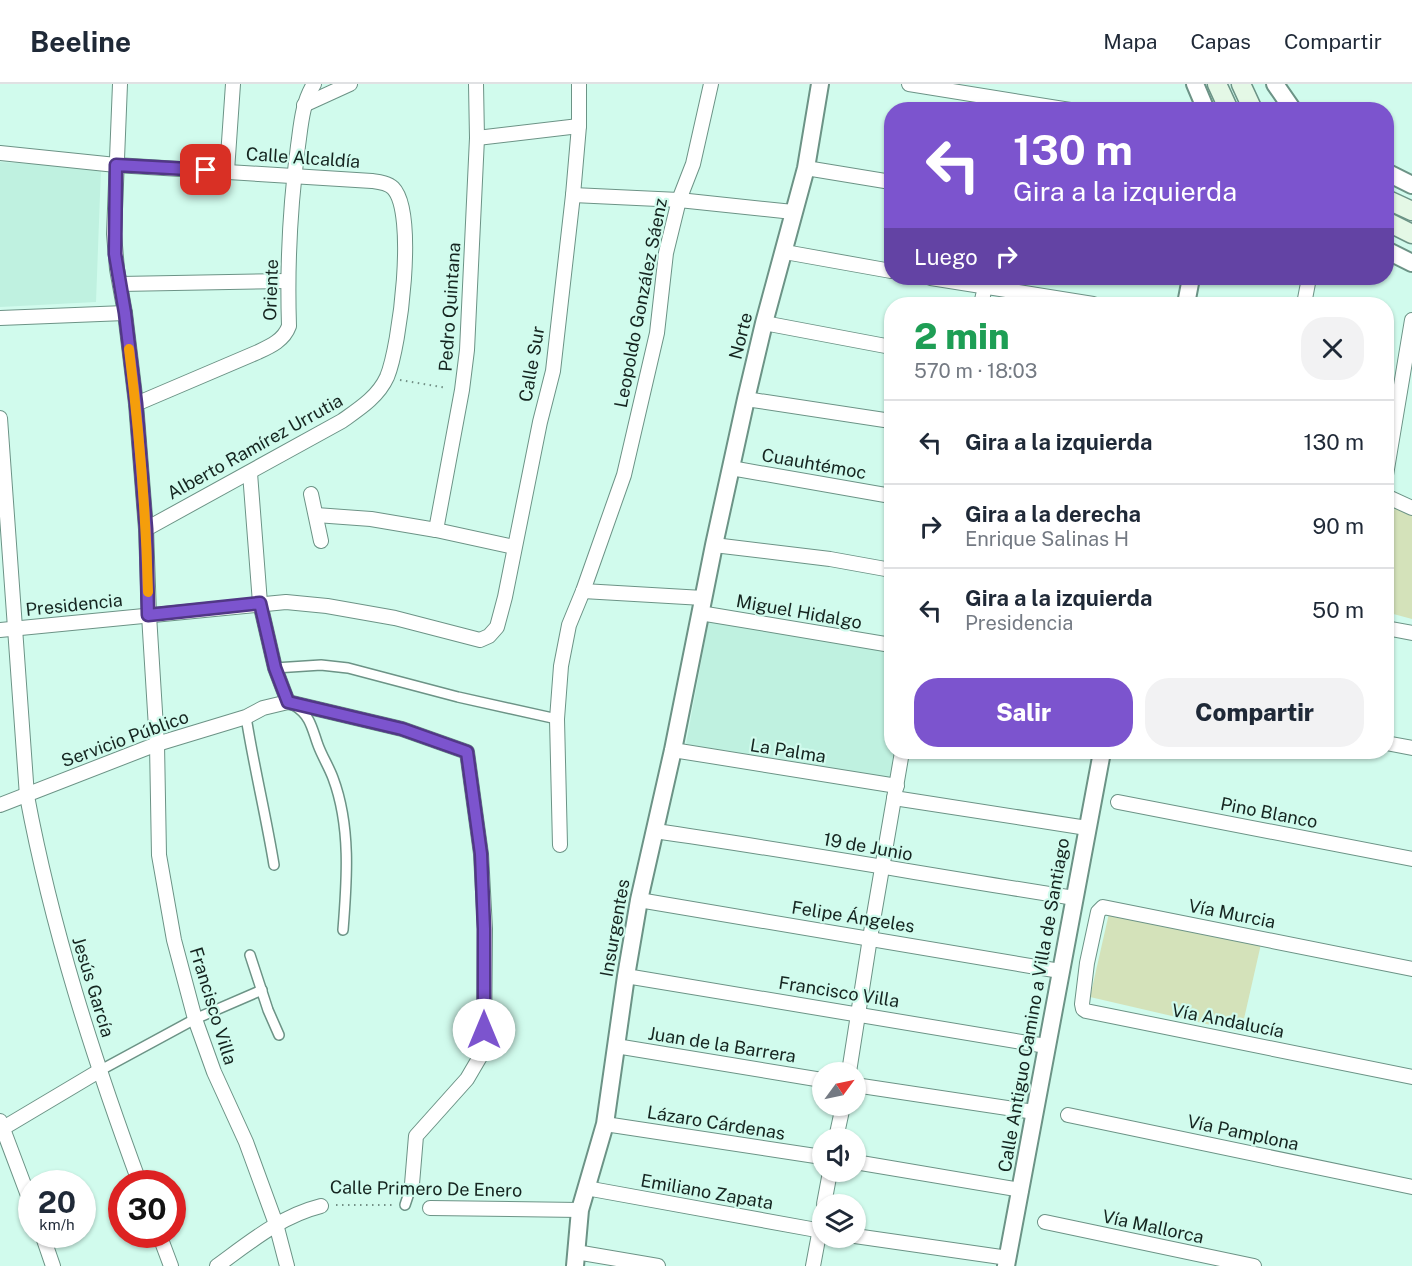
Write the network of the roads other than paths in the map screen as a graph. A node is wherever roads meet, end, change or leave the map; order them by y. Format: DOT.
graph roads {
  1 [pos="120,84"];
  2 [pos="233,84"];
  3 [pos="314,84"];
  4 [pos="350,84"];
  5 [pos="476,84"];
  6 [pos="579,84"];
  7 [pos="711,84"];
  8 [pos="820,84"];
  9 [pos="909,84"];
  10 [pos="1196,84"];
  11 [pos="1217,84"];
  12 [pos="1275,84"];
  13 [pos="1243,87"];
  14 [pos="1020,102"];
  15 [pos="1203,102"];
  16 [pos="1225,102"];
  17 [pos="1237,102"];
  18 [pos="1250,102"];
  19 [pos="1287,102"];
  20 [pos="304,105"];
  21 [pos="579,126"];
  22 [pos="477,138"];
  23 [pos="0,153"];
  24 [pos="116,165"];
  25 [pos="807,168"];
  26 [pos="227,171"];
  27 [pos="1394,175"];
  28 [pos="294,177"];
  29 [pos="884,181"];
  30 [pos="388,185"];
  31 [pos="1412,185"];
  32 [pos="573,195"];
  33 [pos="679,200"];
  34 [pos="1394,203"];
  35 [pos="1412,211"];
  36 [pos="794,212"];
  37 [pos="784,252"];
  38 [pos="1394,254"];
  39 [pos="1412,263"];
  40 [pos="884,269"];
  41 [pos="288,281"];
  42 [pos="120,284"];
  43 [pos="972,285"];
  44 [pos="984,287"];
  45 [pos="982,297"];
  46 [pos="1048,297"];
  47 [pos="125,313"];
  48 [pos="0,318"];
  49 [pos="1412,320"];
  50 [pos="764,323"];
  51 [pos="884,346"];
  52 [pos="1407,380"];
  53 [pos="746,399"];
  54 [pos="136,404"];
  55 [pos="0,418"];
  56 [pos="884,420"];
  57 [pos="1394,439"];
  58 [pos="730,468"];
  59 [pos="250,473"];
  60 [pos="311,494"];
  61 [pos="884,495"];
  62 [pos="1394,500"];
  63 [pos="1412,508"];
  64 [pos="316,515"];
  65 [pos="146,529"];
  66 [pos="436,530"];
  67 [pos="321,541"];
  68 [pos="714,545"];
  69 [pos="514,547"];
  70 [pos="884,569"];
  71 [pos="583,591"];
  72 [pos="260,603"];
  73 [pos="702,606"];
  74 [pos="148,615"];
  75 [pos="16,629"];
  76 [pos="0,630"];
  77 [pos="1394,630"];
  78 [pos="1412,633"];
  79 [pos="483,639"];
  80 [pos="884,644"];
  81 [pos="275,668"];
  82 [pos="288,702"];
  83 [pos="246,717"];
  84 [pos="556,719"];
  85 [pos="157,744"];
  86 [pos="1394,745"];
  87 [pos="1412,748"];
  88 [pos="673,750"];
  89 [pos="901,759"];
  90 [pos="1096,759"];
  91 [pos="895,792"];
  92 [pos="27,796"];
  93 [pos="1118,802"];
  94 [pos="0,805"];
  95 [pos="1086,828"];
  96 [pos="655,831"];
  97 [pos="560,845"];
  98 [pos="1412,859"];
  99 [pos="274,866"];
  100 [pos="882,868"];
  101 [pos="1074,898"];
  102 [pos="639,900"];
  103 [pos="343,930"];
  104 [pos="870,938"];
  105 [pos="250,955"];
  106 [pos="1087,963"];
  107 [pos="1412,969"];
  108 [pos="1060,971"];
  109 [pos="626,976"];
  110 [pos="262,990"];
  111 [pos="858,1014"];
  112 [pos="195,1019"];
  113 [pos="279,1035"];
  114 [pos="616,1046"];
  115 [pos="1046,1046"];
  116 [pos="851,1062"];
  117 [pos="99,1071"];
  118 [pos="1412,1077"];
  119 [pos="812,1078"];
  120 [pos="866,1087"];
  121 [pos="1034,1112"];
  122 [pos="1068,1115"];
  123 [pos="605,1124"];
  124 [pos="1,1127"];
  125 [pos="812,1155"];
  126 [pos="866,1164"];
  127 [pos="18,1170"];
  128 [pos="135,1170"];
  129 [pos="412,1184"];
  130 [pos="1412,1186"];
  131 [pos="586,1188"];
  132 [pos="1021,1190"];
  133 [pos="405,1205"];
  134 [pos="321,1206"];
  135 [pos="429,1208"];
  136 [pos="580,1210"];
  137 [pos="1045,1222"];
  138 [pos="276,1224"];
  139 [pos="812,1225"];
  140 [pos="866,1238"];
  141 [pos="47,1248"];
  142 [pos="164,1248"];
  143 [pos="817,1248"];
  144 [pos="576,1259"];
  145 [pos="1007,1262"];
  146 [pos="53,1266"];
  147 [pos="171,1266"];
  148 [pos="217,1266"];
  149 [pos="287,1266"];
  150 [pos="658,1266"];
  151 [pos="813,1266"];
  152 [pos="1254,1266"];
  1 -- 24 [label="street, Francisco Villa"];
  2 -- 26 [label="street"];
  3 -- 20 [label="street, Oriente"];
  4 -- 20 [label="street"];
  5 -- 22 [label="street, Pedro Quintana"];
  6 -- 21 [label="street, Calle Sur"];
  7 -- 33 [label="street, Leopoldo González Sáenz"];
  8 -- 25 [label="street, Norte"];
  9 -- 14 [label="street"];
  10 -- 15 [label="street"];
  11 -- 16 [label="main road"];
  12 -- 19 [label="street"];
  13 -- 17 [label="street"];
  13 -- 18 [label="main road"];
  20 -- 28 [label="street, Oriente"];
  21 -- 22 [label="street"];
  21 -- 32 [label="street, Calle Sur"];
  22 -- 66 [label="street, Pedro Quintana"];
  23 -- 24 [label="street, Calle Alcaldía"];
  24 -- 26 [label="street, Calle Alcaldía"];
  24 -- 42 [label="street, Francisco Villa"];
  25 -- 29 [label="street"];
  25 -- 36 [label="street, Norte"];
  26 -- 28 [label="street, Calle Alcaldía"];
  27 -- 31 [label="street"];
  28 -- 30 [label="street, Calle Alcaldía"];
  28 -- 41 [label="street, Oriente"];
  30 -- 59 [label="street, Alberto Ramírez Urrutia"];
  32 -- 33 [label="street"];
  32 -- 69 [label="street, Calle Sur"];
  33 -- 36 [label="street"];
  33 -- 71 [label="street, Leopoldo González Sáenz"];
  34 -- 35 [label="main road"];
  36 -- 37 [label="street, Norte"];
  37 -- 40 [label="street"];
  37 -- 50 [label="street, Norte"];
  38 -- 39 [label="street"];
  41 -- 42 [label="street"];
  41 -- 54 [label="street, Oriente"];
  42 -- 47 [label="street, Francisco Villa"];
  43 -- 44 [label="street"];
  44 -- 45 [label="street"];
  44 -- 46 [label="street"];
  47 -- 48 [label="street"];
  47 -- 54 [label="street, Francisco Villa"];
  49 -- 52 [label="street"];
  50 -- 51 [label="street"];
  50 -- 53 [label="street, Norte"];
  52 -- 57 [label="street"];
  53 -- 56 [label="street"];
  53 -- 58 [label="street, Norte"];
  54 -- 65 [label="street, Francisco Villa"];
  55 -- 75 [label="street, Jesús García"];
  58 -- 61 [label="street, Cuauhtémoc"];
  58 -- 68 [label="street, Norte"];
  59 -- 65 [label="street, Alberto Ramírez Urrutia"];
  59 -- 72 [label="street"];
  60 -- 64 [label="street"];
  62 -- 63 [label="street"];
  64 -- 66 [label="street"];
  64 -- 67 [label="street"];
  65 -- 74 [label="street, Francisco Villa"];
  66 -- 69 [label="street"];
  68 -- 70 [label="street"];
  68 -- 73 [label="street, Norte"];
  69 -- 79 [label="street, Calle Sur"];
  71 -- 73 [label="street, Miguel Hidalgo"];
  71 -- 84 [label="street, Leopoldo González Sáenz"];
  72 -- 74 [label="street, Presidencia"];
  72 -- 79 [label="street, Presidencia"];
  72 -- 81 [label="street"];
  73 -- 80 [label="street, Miguel Hidalgo"];
  73 -- 88 [label="street, Insurgentes"];
  74 -- 75 [label="street, Presidencia"];
  74 -- 85 [label="street, Francisco Villa"];
  75 -- 76 [label="street, Presidencia"];
  75 -- 92 [label="street, Jesús García"];
  77 -- 78 [label="street"];
  81 -- 82 [label="street"];
  81 -- 84 [label="street"];
  82 -- 83 [label="street, Servicio Público"];
  82 -- 103 [label="street"];
  82 -- 129 [label="street"];
  83 -- 85 [label="street, Servicio Público"];
  83 -- 99 [label="street"];
  84 -- 97 [label="street, Leopoldo González Sáenz"];
  85 -- 92 [label="street, Servicio Público"];
  85 -- 112 [label="street, Francisco Villa"];
  86 -- 87 [label="street"];
  88 -- 91 [label="street, La Palma"];
  88 -- 96 [label="street, Insurgentes"];
  89 -- 91 [label="street"];
  90 -- 95 [label="street, Calle Antiguo Camino a Villa de Santiago"];
  91 -- 95 [label="street, La Palma"];
  91 -- 100 [label="street"];
  92 -- 94 [label="street, Servicio Público"];
  92 -- 117 [label="street, Jesús García"];
  93 -- 98 [label="street, Pino Blanco"];
  95 -- 101 [label="street, Calle Antiguo Camino a Villa de Santiago"];
  96 -- 100 [label="street, 19 de Junio"];
  96 -- 102 [label="street, Insurgentes"];
  100 -- 101 [label="street, 19 de Junio"];
  100 -- 104 [label="street"];
  101 -- 108 [label="street, Calle Antiguo Camino a Villa de Santiago"];
  102 -- 104 [label="street, Felipe Ángeles"];
  102 -- 109 [label="street, Insurgentes"];
  104 -- 108 [label="street, Felipe Ángeles"];
  104 -- 111 [label="street"];
  105 -- 110 [label="street"];
  106 -- 107 [label="street, Vía Murcia"];
  106 -- 118 [label="street, Vía Andalucía"];
  108 -- 115 [label="street, Calle Antiguo Camino a Villa de Santiago"];
  109 -- 111 [label="street, Francisco Villa"];
  109 -- 114 [label="street, Insurgentes"];
  110 -- 112 [label="street"];
  110 -- 113 [label="street"];
  111 -- 115 [label="street, Francisco Villa"];
  111 -- 116 [label="street"];
  112 -- 117 [label="street"];
  112 -- 138 [label="street, Francisco Villa"];
  114 -- 119 [label="street, Juan de la Barrera"];
  114 -- 123 [label="street, Insurgentes"];
  115 -- 121 [label="street, Calle Antiguo Camino a Villa de Santiago"];
  117 -- 124 [label="street"];
  117 -- 128 [label="street, Jesús García"];
  120 -- 121 [label="street"];
  121 -- 132 [label="street, Calle Antiguo Camino a Villa de Santiago"];
  122 -- 130 [label="street, Vía Pamplona"];
  123 -- 125 [label="street, Lázaro Cárdenas"];
  123 -- 131 [label="street, Insurgentes"];
  124 -- 127 [label="street"];
  126 -- 132 [label="street"];
  129 -- 133 [label="street"];
  131 -- 136 [label="street, Insurgentes"];
  131 -- 139 [label="street, Emiliano Zapata"];
  132 -- 145 [label="street, Calle Antiguo Camino a Villa de Santiago"];
  134 -- 138 [label="street, Calle Primero De Enero"];
  135 -- 136 [label="street, Calle Primero De Enero"];
  136 -- 144 [label="street, Insurgentes"];
  137 -- 152 [label="street, Vía Mallorca"];
  138 -- 148 [label="street, Calle Primero De Enero"];
  138 -- 149 [label="street, Francisco Villa"];
  140 -- 145 [label="street"];
  141 -- 146 [label="street"];
  142 -- 147 [label="street"];
  143 -- 151 [label="street"];
  144 -- 150 [label="street"];
}
